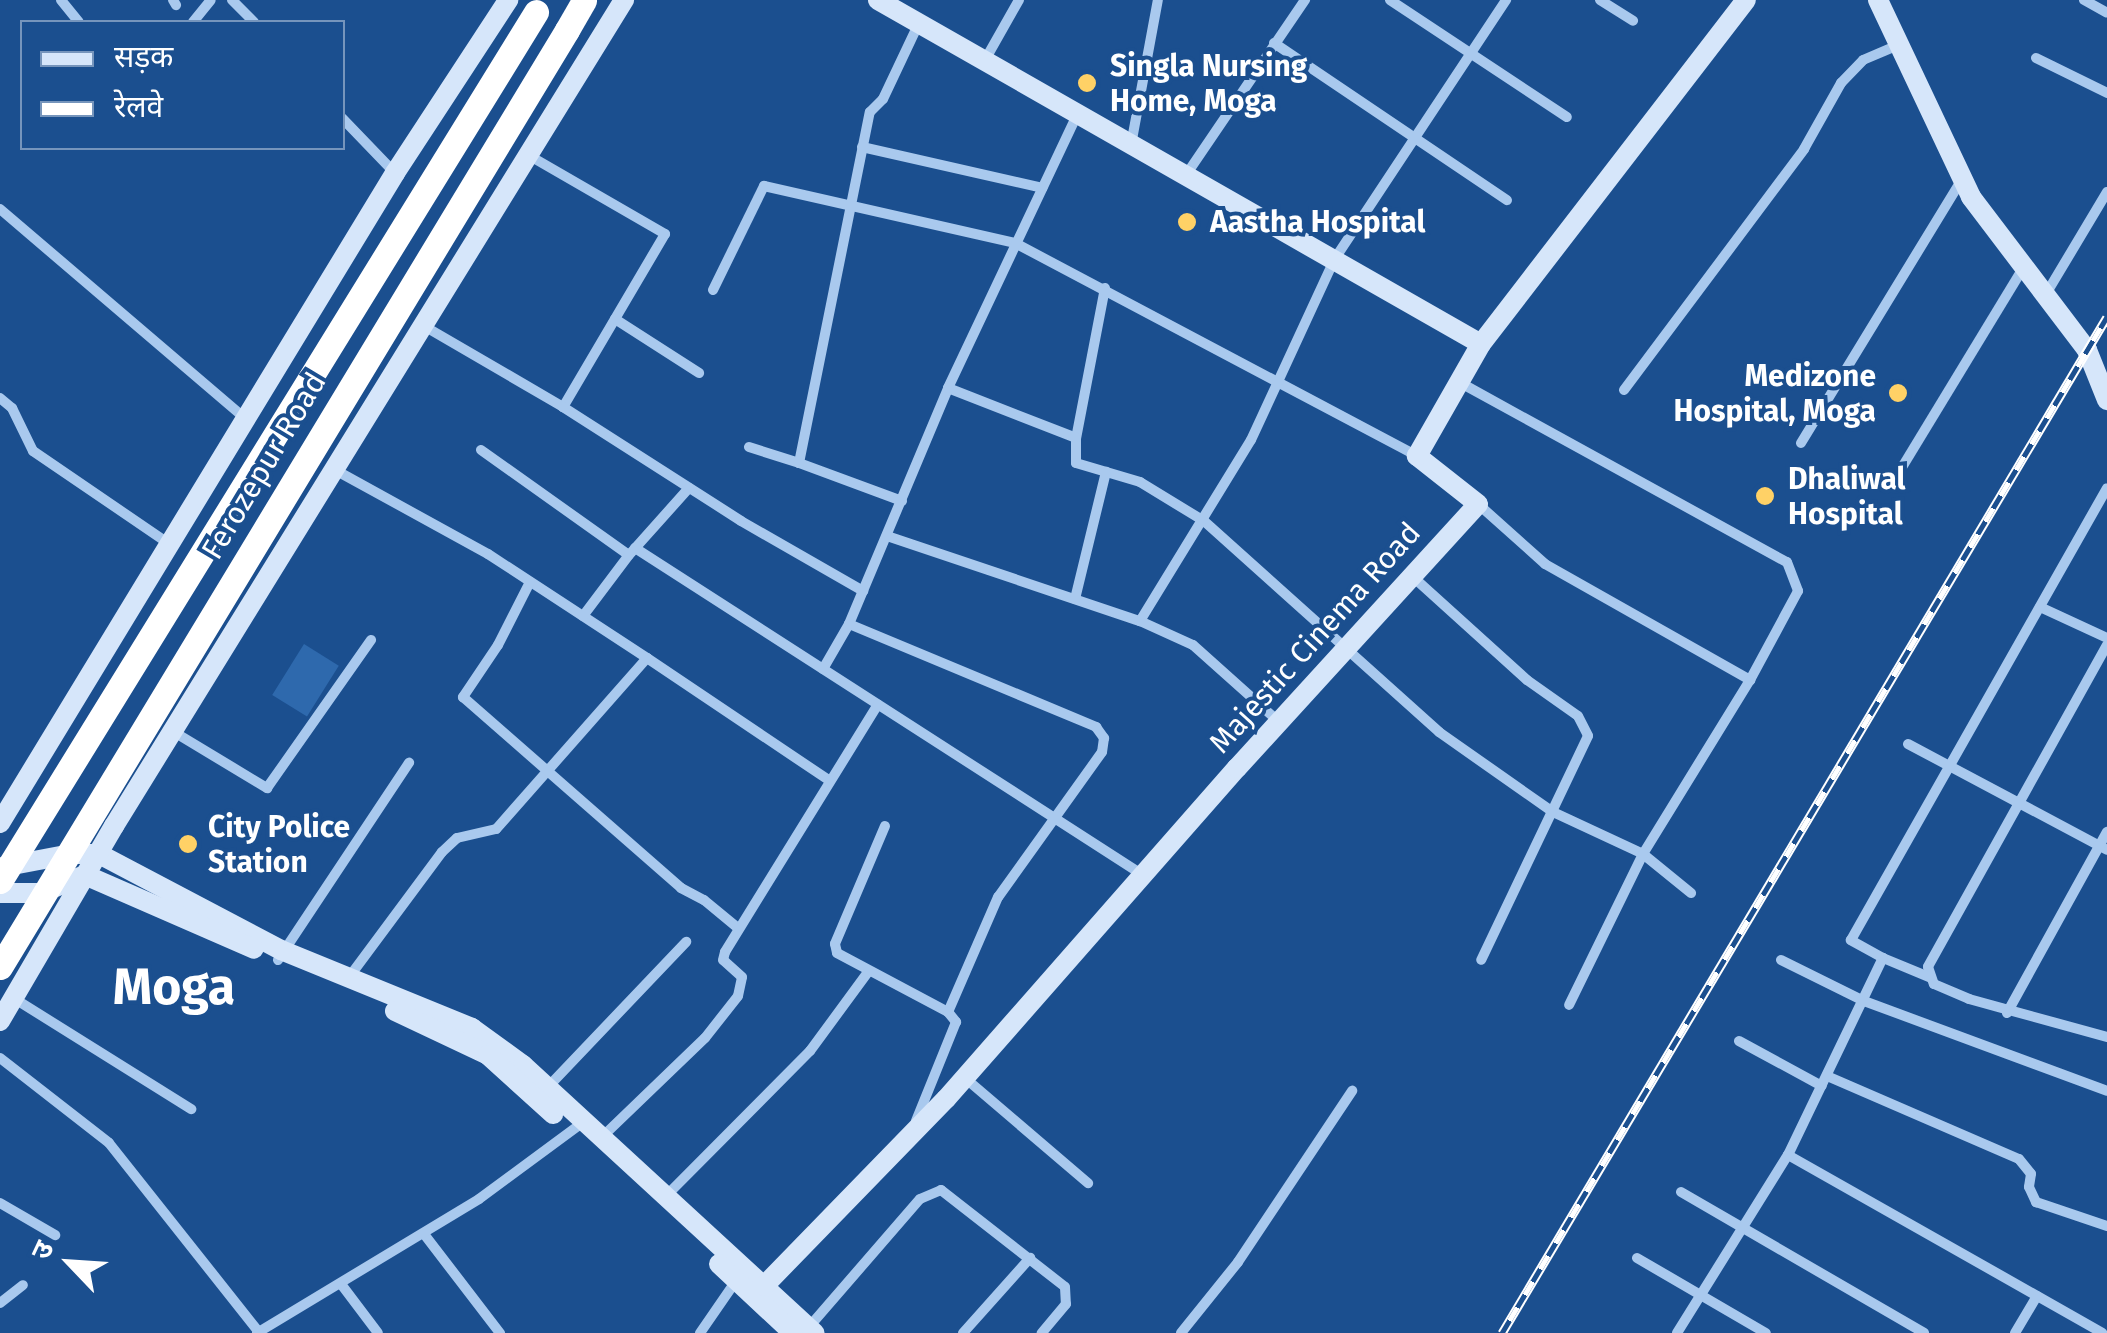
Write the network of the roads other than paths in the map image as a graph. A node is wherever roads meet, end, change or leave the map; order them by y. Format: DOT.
graph roads {
  1 [pos="61,0"];
  2 [pos="211,0"];
  3 [pos="232,0"];
  4 [pos="508,0"];
  5 [pos="584,0"];
  6 [pos="624,0"];
  7 [pos="878,0"];
  8 [pos="1018,0"];
  9 [pos="1158,0"];
  10 [pos="1305,0"];
  11 [pos="1390,0"];
  12 [pos="1506,0"];
  13 [pos="1600,0"];
  14 [pos="1746,0"];
  15 [pos="1878,0"];
  16 [pos="2084,0"];
  17 [pos="540,6"];
  18 [pos="2107,13"];
  19 [pos="77,20"];
  20 [pos="195,20"];
  21 [pos="252,20"];
  22 [pos="1633,21"];
  23 [pos="918,25"];
  24 [pos="1274,43"];
  25 [pos="1899,45"];
  26 [pos="1472,53"];
  27 [pos="2036,58"];
  28 [pos="984,62"];
  29 [pos="2107,93"];
  30 [pos="1078,115"];
  31 [pos="1567,117"];
  32 [pos="345,121"];
  33 [pos="1414,140"];
  34 [pos="1131,146"];
  35 [pos="862,148"];
  36 [pos="530,156"];
  37 [pos="396,174"];
  38 [pos="1185,176"];
  39 [pos="1962,178"];
  40 [pos="1042,188"];
  41 [pos="2107,192"];
  42 [pos="1507,200"];
  43 [pos="849,206"];
  44 [pos="0,209"];
  45 [pos="1014,243"];
  46 [pos="1334,260"];
  47 [pos="2022,268"];
  48 [pos="1105,288"];
  49 [pos="713,290"];
  50 [pos="2046,295"];
  51 [pos="615,319"];
  52 [pos="424,326"];
  53 [pos="1481,344"];
  54 [pos="699,373"];
  55 [pos="1459,382"];
  56 [pos="1278,384"];
  57 [pos="948,388"];
  58 [pos="1624,390"];
  59 [pos="0,398"];
  60 [pos="2107,398"];
  61 [pos="563,407"];
  62 [pos="248,421"];
  63 [pos="1076,438"];
  64 [pos="1801,443"];
  65 [pos="748,447"];
  66 [pos="481,450"];
  67 [pos="1417,456"];
  68 [pos="800,463"];
  69 [pos="1901,469"];
  70 [pos="336,471"];
  71 [pos="1106,472"];
  72 [pos="689,488"];
  73 [pos="2107,488"];
  74 [pos="902,500"];
  75 [pos="1478,504"];
  76 [pos="1204,522"];
  77 [pos="887,536"];
  78 [pos="172,545"];
  79 [pos="632,552"];
  80 [pos="1412,576"];
  81 [pos="530,582"];
  82 [pos="863,591"];
  83 [pos="1074,599"];
  84 [pos="2040,606"];
  85 [pos="582,616"];
  86 [pos="1140,622"];
  87 [pos="849,624"];
  88 [pos="371,640"];
  89 [pos="2107,642"];
  90 [pos="1344,651"];
  91 [pos="647,658"];
  92 [pos="824,669"];
  93 [pos="1750,680"];
  94 [pos="878,704"];
  95 [pos="1279,722"];
  96 [pos="174,732"];
  97 [pos="1908,744"];
  98 [pos="409,763"];
  99 [pos="1950,764"];
  100 [pos="546,771"];
  101 [pos="830,781"];
  102 [pos="2021,802"];
  103 [pos="1554,812"];
  104 [pos="1056,819"];
  105 [pos="0,823"];
  106 [pos="885,826"];
  107 [pos="2107,832"];
  108 [pos="2103,848"];
  109 [pos="99,854"];
  110 [pos="1642,854"];
  111 [pos="0,867"];
  112 [pos="1143,874"];
  113 [pos="86,875"];
  114 [pos="0,881"];
  115 [pos="0,893"];
  116 [pos="1691,893"];
  117 [pos="740,928"];
  118 [pos="686,942"];
  119 [pos="280,955"];
  120 [pos="1883,958"];
  121 [pos="1481,960"];
  122 [pos="1781,960"];
  123 [pos="0,966"];
  124 [pos="868,972"];
  125 [pos="1929,976"];
  126 [pos="349,977"];
  127 [pos="14,999"];
  128 [pos="1864,1001"];
  129 [pos="1569,1005"];
  130 [pos="948,1012"];
  131 [pos="2006,1013"];
  132 [pos="0,1020"];
  133 [pos="2107,1023"];
  134 [pos="2103,1037"];
  135 [pos="1740,1040"];
  136 [pos="0,1058"];
  137 [pos="964,1078"];
  138 [pos="1824,1081"];
  139 [pos="546,1089"];
  140 [pos="1352,1091"];
  141 [pos="2107,1091"];
  142 [pos="191,1109"];
  143 [pos="577,1127"];
  144 [pos="910,1135"];
  145 [pos="601,1138"];
  146 [pos="1788,1155"];
  147 [pos="1088,1183"];
  148 [pos="1680,1192"];
  149 [pos="664,1196"];
  150 [pos="0,1203"];
  151 [pos="1745,1225"];
  152 [pos="2107,1226"];
  153 [pos="424,1234"];
  154 [pos="55,1236"];
  155 [pos="1030,1258"];
  156 [pos="1637,1258"];
  157 [pos="741,1275"];
  158 [pos="342,1284"];
  159 [pos="22,1285"];
  160 [pos="764,1286"];
  161 [pos="1702,1295"];
  162 [pos="2038,1296"];
  163 [pos="0,1303"];
  164 [pos="275,1329"];
  165 [pos="806,1331"];
  166 [pos="258,1332"];
  167 [pos="378,1333"];
  168 [pos="500,1333"];
  169 [pos="700,1333"];
  170 [pos="963,1333"];
  171 [pos="1042,1333"];
  172 [pos="1181,1333"];
  173 [pos="1677,1333"];
  174 [pos="1766,1333"];
  175 [pos="1924,1333"];
  176 [pos="2014,1333"];
  177 [pos="2102,1333"];
  1 -- 19 [label="street"];
  2 -- 20 [label="street"];
  3 -- 21 [label="street"];
  4 -- 37 [label="street"];
  5 -- 123 [label="highway, Ferozepur Road, bridge"];
  6 -- 36 [label="street"];
  7 -- 23 [label="street"];
  8 -- 28 [label="street"];
  9 -- 34 [label="street"];
  10 -- 24 [label="street"];
  11 -- 26 [label="street"];
  12 -- 26 [label="street"];
  13 -- 22 [label="street"];
  14 -- 53 [label="street"];
  15 -- 25 [label="street"];
  16 -- 18 [label="street"];
  17 -- 114 [label="highway, Ferozepur Road, bridge"];
  23 -- 28 [label="street"];
  23 -- 35 [label="street"];
  24 -- 33 [label="street"];
  24 -- 38 [label="street"];
  25 -- 39 [label="street"];
  25 -- 58 [label="street"];
  26 -- 31 [label="street"];
  26 -- 33 [label="street"];
  27 -- 29 [label="street"];
  28 -- 30 [label="street"];
  30 -- 34 [label="street"];
  30 -- 40 [label="street"];
  32 -- 37 [label="street"];
  33 -- 42 [label="street"];
  33 -- 46 [label="street"];
  34 -- 38 [label="street"];
  35 -- 40 [label="street"];
  35 -- 43 [label="street"];
  36 -- 51 [label="street"];
  36 -- 52 [label="street"];
  37 -- 62 [label="street"];
  38 -- 46 [label="street"];
  39 -- 47 [label="street"];
  39 -- 64 [label="street"];
  40 -- 45 [label="street"];
  41 -- 50 [label="street"];
  43 -- 45 [label="street"];
  43 -- 49 [label="street"];
  43 -- 68 [label="street"];
  44 -- 62 [label="street"];
  45 -- 48 [label="street"];
  45 -- 57 [label="street"];
  46 -- 53 [label="street"];
  46 -- 56 [label="street"];
  47 -- 50 [label="street"];
  47 -- 69 [label="street"];
  48 -- 56 [label="street"];
  48 -- 63 [label="street"];
  50 -- 60 [label="street"];
  51 -- 54 [label="street"];
  51 -- 61 [label="street"];
  52 -- 61 [label="street"];
  52 -- 70 [label="street"];
  53 -- 55 [label="street"];
  55 -- 67 [label="street"];
  55 -- 93 [label="street"];
  56 -- 67 [label="street"];
  56 -- 76 [label="street"];
  57 -- 63 [label="street"];
  57 -- 74 [label="street"];
  59 -- 78 [label="street"];
  61 -- 72 [label="street"];
  62 -- 78 [label="street"];
  63 -- 71 [label="street"];
  65 -- 68 [label="street"];
  66 -- 79 [label="street"];
  67 -- 75 [label="street"];
  68 -- 74 [label="street"];
  70 -- 81 [label="street"];
  70 -- 96 [label="street"];
  71 -- 76 [label="street"];
  71 -- 83 [label="street"];
  72 -- 79 [label="street"];
  72 -- 82 [label="street"];
  73 -- 84 [label="street"];
  74 -- 77 [label="street"];
  75 -- 80 [label="street, Majestic Cinema Road"];
  75 -- 93 [label="street"];
  76 -- 86 [label="street"];
  76 -- 90 [label="street"];
  77 -- 82 [label="street"];
  77 -- 83 [label="street"];
  78 -- 105 [label="street"];
  79 -- 85 [label="street"];
  79 -- 92 [label="street"];
  80 -- 90 [label="street, Majestic Cinema Road"];
  80 -- 103 [label="street"];
  81 -- 85 [label="street"];
  81 -- 100 [label="street"];
  82 -- 87 [label="street"];
  83 -- 86 [label="street"];
  84 -- 89 [label="street"];
  84 -- 99 [label="street"];
  85 -- 91 [label="street"];
  86 -- 95 [label="street"];
  87 -- 92 [label="street"];
  87 -- 104 [label="street"];
  88 -- 96 [label="street"];
  89 -- 102 [label="street"];
  90 -- 95 [label="street, Majestic Cinema Road"];
  90 -- 103 [label="street"];
  91 -- 100 [label="street"];
  91 -- 101 [label="street"];
  92 -- 94 [label="street"];
  93 -- 110 [label="street"];
  94 -- 101 [label="street"];
  94 -- 104 [label="street"];
  95 -- 112 [label="street, Majestic Cinema Road"];
  96 -- 109 [label="street"];
  97 -- 99 [label="street"];
  98 -- 119 [label="street"];
  99 -- 102 [label="street"];
  99 -- 120 [label="street"];
  100 -- 117 [label="street"];
  100 -- 126 [label="street"];
  101 -- 117 [label="street"];
  102 -- 108 [label="street"];
  102 -- 125 [label="street"];
  103 -- 110 [label="street"];
  103 -- 121 [label="street"];
  104 -- 112 [label="street"];
  104 -- 130 [label="street"];
  106 -- 124 [label="street"];
  107 -- 108 [label="street"];
  108 -- 131 [label="street"];
  109 -- 111 [label="street"];
  109 -- 113 [label="street"];
  109 -- 119 [label="street"];
  110 -- 116 [label="street"];
  110 -- 129 [label="street"];
  112 -- 137 [label="street, Majestic Cinema Road"];
  113 -- 115 [label="street"];
  113 -- 119 [label="street"];
  113 -- 127 [label="street"];
  117 -- 145 [label="street"];
  118 -- 139 [label="street"];
  119 -- 126 [label="street"];
  119 -- 143 [label="street"];
  120 -- 125 [label="street"];
  120 -- 128 [label="street"];
  122 -- 128 [label="street"];
  124 -- 130 [label="street"];
  124 -- 149 [label="street"];
  125 -- 131 [label="street"];
  126 -- 139 [label="street"];
  127 -- 132 [label="street"];
  127 -- 142 [label="street"];
  128 -- 138 [label="street"];
  128 -- 141 [label="street"];
  130 -- 144 [label="street"];
  131 -- 134 [label="street"];
  133 -- 134 [label="street"];
  135 -- 138 [label="street"];
  136 -- 166 [label="street"];
  137 -- 144 [label="street, Majestic Cinema Road"];
  137 -- 147 [label="street"];
  138 -- 146 [label="street"];
  138 -- 152 [label="street"];
  139 -- 143 [label="street"];
  140 -- 172 [label="street"];
  143 -- 145 [label="street"];
  143 -- 153 [label="street"];
  143 -- 157 [label="street"];
  144 -- 160 [label="street, Majestic Cinema Road"];
  145 -- 149 [label="street"];
  146 -- 151 [label="street"];
  146 -- 162 [label="street"];
  148 -- 151 [label="street"];
  149 -- 157 [label="street"];
  150 -- 154 [label="street"];
  151 -- 161 [label="street"];
  151 -- 175 [label="street"];
  153 -- 158 [label="street"];
  153 -- 168 [label="street"];
  155 -- 165 [label="street"];
  155 -- 170 [label="street"];
  155 -- 171 [label="street"];
  156 -- 161 [label="street"];
  157 -- 160 [label="street"];
  157 -- 165 [label="street"];
  157 -- 169 [label="street"];
  158 -- 164 [label="street"];
  158 -- 167 [label="street"];
  159 -- 163 [label="street"];
  160 -- 165 [label="street"];
  161 -- 173 [label="street"];
  161 -- 174 [label="street"];
  162 -- 176 [label="street"];
  162 -- 177 [label="street"];
  164 -- 166 [label="street"];
}
